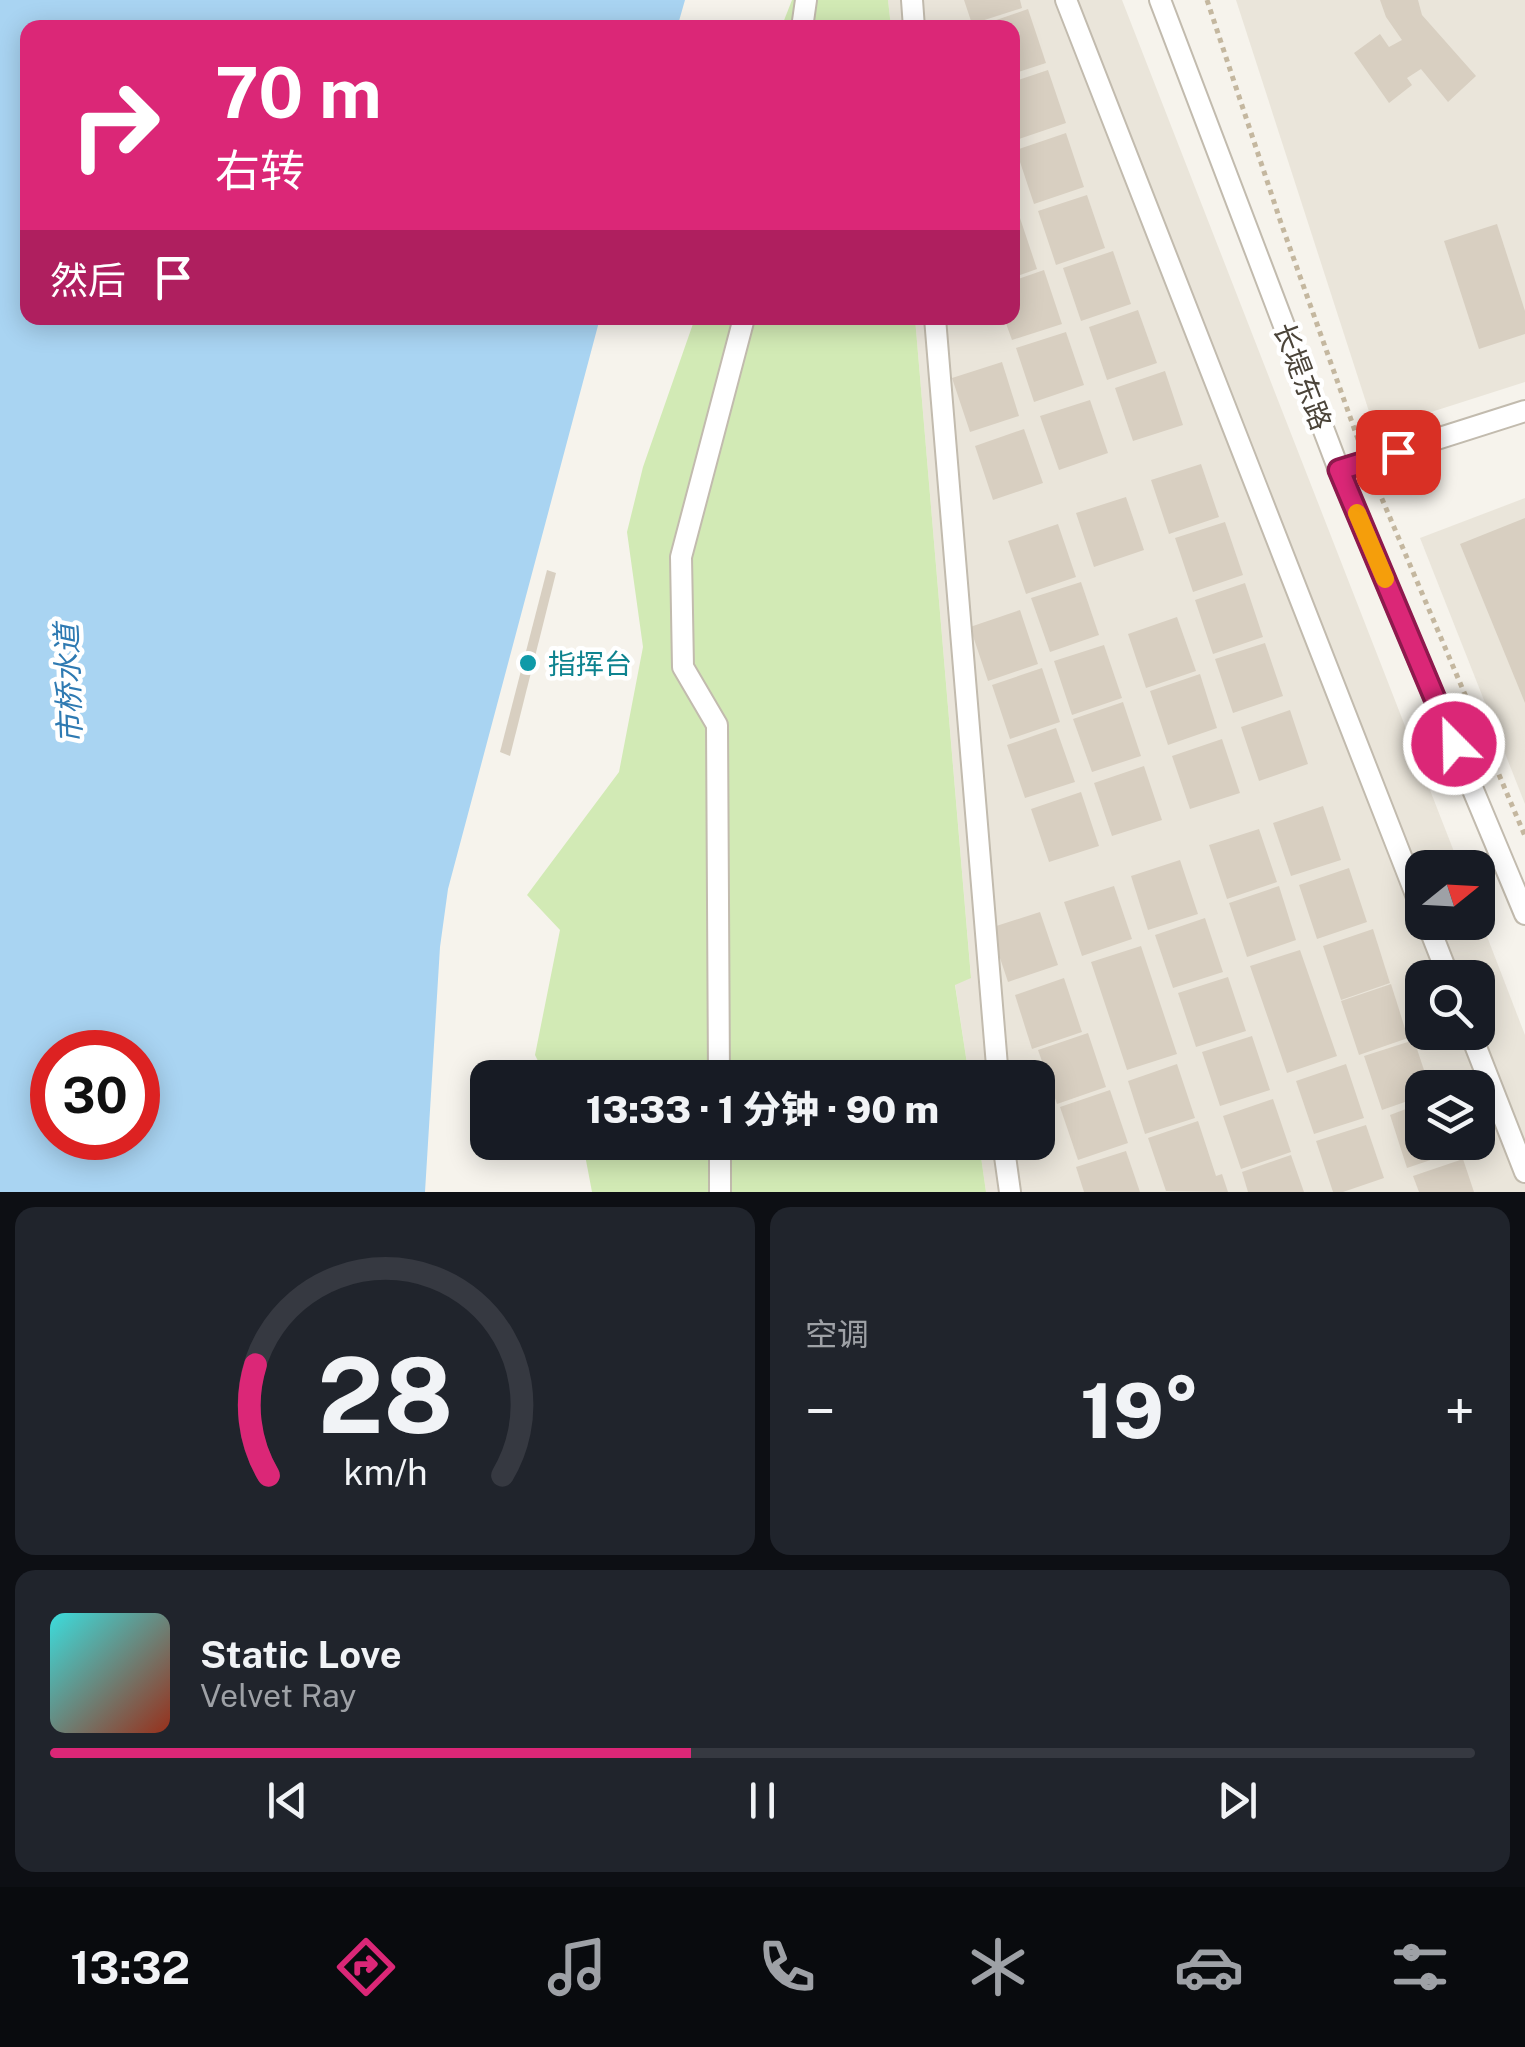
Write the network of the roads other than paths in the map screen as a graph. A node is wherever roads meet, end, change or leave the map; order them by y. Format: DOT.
graph roads {
  1 [pos="1066,0"];
  2 [pos="1160,0"];
  3 [pos="742,325"];
  4 [pos="937,325"];
  5 [pos="1525,411"];
  6 [pos="1339,470"];
  7 [pos="1405,867"];
  8 [pos="1525,914"];
  9 [pos="1477,1050"];
  10 [pos="720,1060"];
  11 [pos="997,1060"];
  12 [pos="720,1160"];
  13 [pos="1006,1160"];
  14 [pos="1525,1172"];
  15 [pos="720,1192"];
  16 [pos="1010,1192"];
  1 -- 7 [label="street"];
  2 -- 6 [label="street, 长堤东路"];
  3 -- 10 [label="street"];
  4 -- 11 [label="street"];
  5 -- 6 [label="street"];
  6 -- 8 [label="street, 长堤东路"];
  9 -- 14 [label="street"];
  12 -- 15 [label="street"];
  13 -- 16 [label="street"];
}
